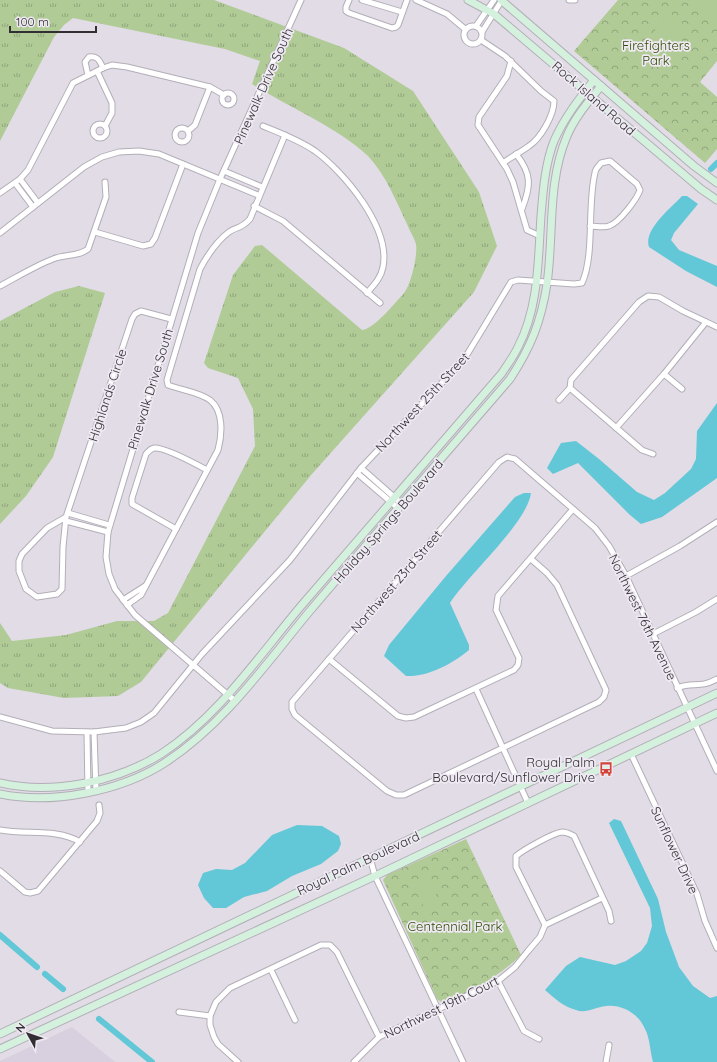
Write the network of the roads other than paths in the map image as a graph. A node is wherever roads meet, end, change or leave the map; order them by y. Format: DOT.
graph roads {
  1 [pos="301,0"];
  2 [pos="349,0"];
  3 [pos="362,0"];
  4 [pos="407,0"];
  5 [pos="416,0"];
  6 [pos="468,0"];
  7 [pos="494,0"];
  8 [pos="502,0"];
  9 [pos="486,10"];
  10 [pos="402,12"];
  11 [pos="494,14"];
  12 [pos="476,26"];
  13 [pos="466,29"];
  14 [pos="482,32"];
  15 [pos="481,40"];
  16 [pos="511,62"];
  17 [pos="103,68"];
  18 [pos="96,71"];
  19 [pos="88,75"];
  20 [pos="594,80"];
  21 [pos="601,86"];
  22 [pos="210,87"];
  23 [pos="585,91"];
  24 [pos="224,95"];
  25 [pos="592,97"];
  26 [pos="105,126"];
  27 [pos="263,126"];
  28 [pos="188,131"];
  29 [pos="284,135"];
  30 [pos="516,154"];
  31 [pos="503,163"];
  32 [pos="183,164"];
  33 [pos="224,171"];
  34 [pos="20,179"];
  35 [pos="220,179"];
  36 [pos="105,182"];
  37 [pos="15,183"];
  38 [pos="717,183"];
  39 [pos="262,187"];
  40 [pos="0,193"];
  41 [pos="258,195"];
  42 [pos="717,200"];
  43 [pos="38,203"];
  44 [pos="254,206"];
  45 [pos="33,207"];
  46 [pos="522,210"];
  47 [pos="590,226"];
  48 [pos="95,232"];
  49 [pos="0,233"];
  50 [pos="540,236"];
  51 [pos="537,282"];
  52 [pos="547,282"];
  53 [pos="0,286"];
  54 [pos="367,293"];
  55 [pos="380,303"];
  56 [pos="171,319"];
  57 [pos="706,322"];
  58 [pos="717,327"];
  59 [pos="664,374"];
  60 [pos="570,388"];
  61 [pos="682,388"];
  62 [pos="559,400"];
  63 [pos="616,428"];
  64 [pos="653,454"];
  65 [pos="507,457"];
  66 [pos="361,468"];
  67 [pos="207,470"];
  68 [pos="357,473"];
  69 [pos="393,500"];
  70 [pos="401,507"];
  71 [pos="573,509"];
  72 [pos="67,517"];
  73 [pos="717,522"];
  74 [pos="109,525"];
  75 [pos="176,529"];
  76 [pos="108,532"];
  77 [pos="531,558"];
  78 [pos="626,576"];
  79 [pos="717,599"];
  80 [pos="125,603"];
  81 [pos="653,634"];
  82 [pos="329,659"];
  83 [pos="194,666"];
  84 [pos="717,679"];
  85 [pos="677,688"];
  86 [pos="476,689"];
  87 [pos="717,693"];
  88 [pos="227,695"];
  89 [pos="235,702"];
  90 [pos="687,708"];
  91 [pos="717,713"];
  92 [pos="0,717"];
  93 [pos="695,724"];
  94 [pos="87,732"];
  95 [pos="94,732"];
  96 [pos="503,749"];
  97 [pos="631,754"];
  98 [pos="716,768"];
  99 [pos="96,781"];
  100 [pos="0,783"];
  101 [pos="88,783"];
  102 [pos="520,787"];
  103 [pos="96,791"];
  104 [pos="88,793"];
  105 [pos="0,794"];
  106 [pos="528,803"];
  107 [pos="99,805"];
  108 [pos="0,830"];
  109 [pos="80,842"];
  110 [pos="370,858"];
  111 [pos="0,871"];
  112 [pos="375,876"];
  113 [pos="602,898"];
  114 [pos="611,921"];
  115 [pos="545,925"];
  116 [pos="717,948"];
  117 [pos="270,970"];
  118 [pos="498,981"];
  119 [pos="439,1010"];
  120 [pos="179,1012"];
  121 [pos="210,1016"];
  122 [pos="295,1020"];
  123 [pos="0,1034"];
  124 [pos="379,1037"];
  125 [pos="539,1039"];
  126 [pos="609,1045"];
  127 [pos="0,1049"];
  128 [pos="238,1062"];
  129 [pos="354,1062"];
  130 [pos="463,1062"];
  131 [pos="606,1062"];
  1 -- 33 [label="street, Pinewalk Drive South"];
  2 -- 10 [label="street"];
  3 -- 10 [label="street"];
  4 -- 10 [label="street"];
  5 -- 13 [label="street"];
  6 -- 9 [label="main road, Rock Island Road"];
  7 -- 9 [label="street"];
  8 -- 11 [label="street"];
  8 -- 20 [label="main road, Rock Island Road"];
  9 -- 11 [label="main road, Rock Island Road"];
  9 -- 12 [label="street"];
  11 -- 14 [label="street"];
  11 -- 23 [label="main road, Rock Island Road"];
  12 -- 13 [label="street"];
  12 -- 14 [label="street"];
  13 -- 15 [label="street"];
  14 -- 15 [label="street"];
  15 -- 16 [label="street"];
  16 -- 30 [label="street"];
  16 -- 31 [label="street"];
  17 -- 18 [label="street"];
  17 -- 19 [label="street"];
  17 -- 22 [label="street"];
  18 -- 19 [label="street"];
  18 -- 26 [label="street"];
  19 -- 34 [label="street"];
  20 -- 21 [label="main road, Rock Island Road"];
  20 -- 23 [label="main road, Holiday Springs Boulevard"];
  21 -- 25 [label="main road, Holiday Springs Boulevard"];
  21 -- 38 [label="main road, Rock Island Road"];
  22 -- 24 [label="street"];
  22 -- 28 [label="street"];
  23 -- 25 [label="main road, Rock Island Road"];
  23 -- 50 [label="main road, Holiday Springs Boulevard"];
  25 -- 42 [label="main road, Rock Island Road"];
  25 -- 52 [label="main road, Holiday Springs Boulevard"];
  27 -- 29 [label="street, Pinewalk Drive South"];
  29 -- 39 [label="street, Pinewalk Drive South"];
  29 -- 54 [label="street, Pinewalk Drive South"];
  30 -- 31 [label="street"];
  30 -- 46 [label="street"];
  31 -- 46 [label="street"];
  32 -- 35 [label="street"];
  32 -- 43 [label="street"];
  32 -- 48 [label="street"];
  33 -- 35 [label="street, Pinewalk Drive South"];
  33 -- 39 [label="street"];
  34 -- 37 [label="street"];
  34 -- 43 [label="street"];
  35 -- 41 [label="street"];
  35 -- 56 [label="street, Pinewalk Drive South"];
  36 -- 48 [label="street"];
  37 -- 40 [label="street"];
  37 -- 45 [label="street"];
  39 -- 41 [label="street, Pinewalk Drive South"];
  41 -- 44 [label="street, Pinewalk Drive South"];
  43 -- 45 [label="street"];
  44 -- 54 [label="street"];
  44 -- 67 [label="street, Pinewalk Drive South"];
  45 -- 49 [label="street"];
  46 -- 50 [label="street"];
  47 -- 47 [label="street"];
  47 -- 52 [label="street, Northwest 25th Street"];
  48 -- 53 [label="street"];
  50 -- 51 [label="main road, Holiday Springs Boulevard"];
  51 -- 52 [label="street, Northwest 25th Street"];
  51 -- 66 [label="street, Northwest 25th Street"];
  51 -- 69 [label="main road, Holiday Springs Boulevard"];
  52 -- 70 [label="main road, Holiday Springs Boulevard"];
  54 -- 55 [label="street"];
  56 -- 72 [label="street, Highlands Circle"];
  56 -- 74 [label="street, Pinewalk Drive South"];
  57 -- 58 [label="street"];
  57 -- 59 [label="street"];
  57 -- 60 [label="street"];
  59 -- 61 [label="street"];
  59 -- 63 [label="street"];
  60 -- 62 [label="street"];
  60 -- 63 [label="street"];
  63 -- 64 [label="street"];
  65 -- 71 [label="street, Northwest 76th Avenue"];
  65 -- 82 [label="street, Northwest 23rd Street"];
  66 -- 68 [label="street, Northwest 25th Street"];
  66 -- 69 [label="street"];
  67 -- 75 [label="street, Pinewalk Drive South"];
  67 -- 75 [label="street, Pinewalk Drive South"];
  68 -- 69 [label="street"];
  68 -- 83 [label="street, Northwest 25th Street"];
  69 -- 70 [label="street"];
  69 -- 88 [label="main road, Holiday Springs Boulevard"];
  70 -- 89 [label="main road, Holiday Springs Boulevard"];
  71 -- 77 [label="street"];
  71 -- 78 [label="street, Northwest 76th Avenue"];
  72 -- 72 [label="street, Highlands Circle"];
  72 -- 74 [label="street"];
  72 -- 76 [label="street"];
  73 -- 78 [label="street"];
  74 -- 76 [label="street, Pinewalk Drive South"];
  75 -- 80 [label="street, Pinewalk Drive South"];
  76 -- 80 [label="street, Pinewalk Drive South"];
  77 -- 86 [label="street"];
  77 -- 96 [label="street"];
  78 -- 81 [label="street, Northwest 76th Avenue"];
  79 -- 81 [label="street"];
  80 -- 83 [label="street, Pinewalk Drive South"];
  81 -- 85 [label="street, Northwest 76th Avenue"];
  82 -- 86 [label="street"];
  82 -- 96 [label="street, Northwest 23rd Street"];
  83 -- 88 [label="street, Pinewalk Drive South"];
  83 -- 95 [label="street, Northwest 25th Street"];
  84 -- 85 [label="street"];
  85 -- 90 [label="street, Northwest 76th Avenue"];
  86 -- 96 [label="street"];
  87 -- 90 [label="main road, Royal Palm Boulevard"];
  88 -- 89 [label="street, Pinewalk Drive South"];
  88 -- 99 [label="main road, Holiday Springs Boulevard"];
  89 -- 103 [label="main road, Holiday Springs Boulevard"];
  90 -- 93 [label="street, Northwest 76th Avenue"];
  90 -- 102 [label="main road, Royal Palm Boulevard"];
  91 -- 93 [label="main road, Royal Palm Boulevard"];
  92 -- 94 [label="street, Northwest 25th Street"];
  93 -- 97 [label="main road, Royal Palm Boulevard"];
  93 -- 98 [label="street, Northwest 76th Avenue"];
  94 -- 95 [label="street, Northwest 25th Street"];
  94 -- 101 [label="street"];
  95 -- 99 [label="street"];
  96 -- 102 [label="street"];
  97 -- 106 [label="main road, Royal Palm Boulevard"];
  97 -- 116 [label="street, Sunflower Drive"];
  99 -- 101 [label="main road, Holiday Springs Boulevard"];
  99 -- 103 [label="street"];
  100 -- 101 [label="main road, Holiday Springs Boulevard"];
  101 -- 104 [label="street"];
  102 -- 106 [label="street"];
  102 -- 110 [label="main road, Royal Palm Boulevard"];
  103 -- 104 [label="main road, Holiday Springs Boulevard"];
  104 -- 105 [label="main road, Holiday Springs Boulevard"];
  106 -- 112 [label="main road, Royal Palm Boulevard"];
  107 -- 109 [label="street"];
  108 -- 109 [label="street"];
  109 -- 111 [label="street"];
  110 -- 112 [label="street"];
  110 -- 123 [label="main road, Royal Palm Boulevard"];
  112 -- 119 [label="street"];
  112 -- 127 [label="main road, Royal Palm Boulevard"];
  113 -- 114 [label="street"];
  113 -- 115 [label="street"];
  113 -- 115 [label="street"];
  115 -- 118 [label="street, Northwest 19th Court"];
  117 -- 121 [label="street"];
  117 -- 122 [label="street"];
  117 -- 124 [label="street"];
  118 -- 119 [label="street, Northwest 19th Court"];
  118 -- 125 [label="street"];
  119 -- 124 [label="street, Northwest 19th Court"];
  119 -- 130 [label="street"];
  120 -- 121 [label="street"];
  121 -- 128 [label="street"];
  124 -- 129 [label="street, Northwest 19th Court"];
  126 -- 131 [label="street"];
}
